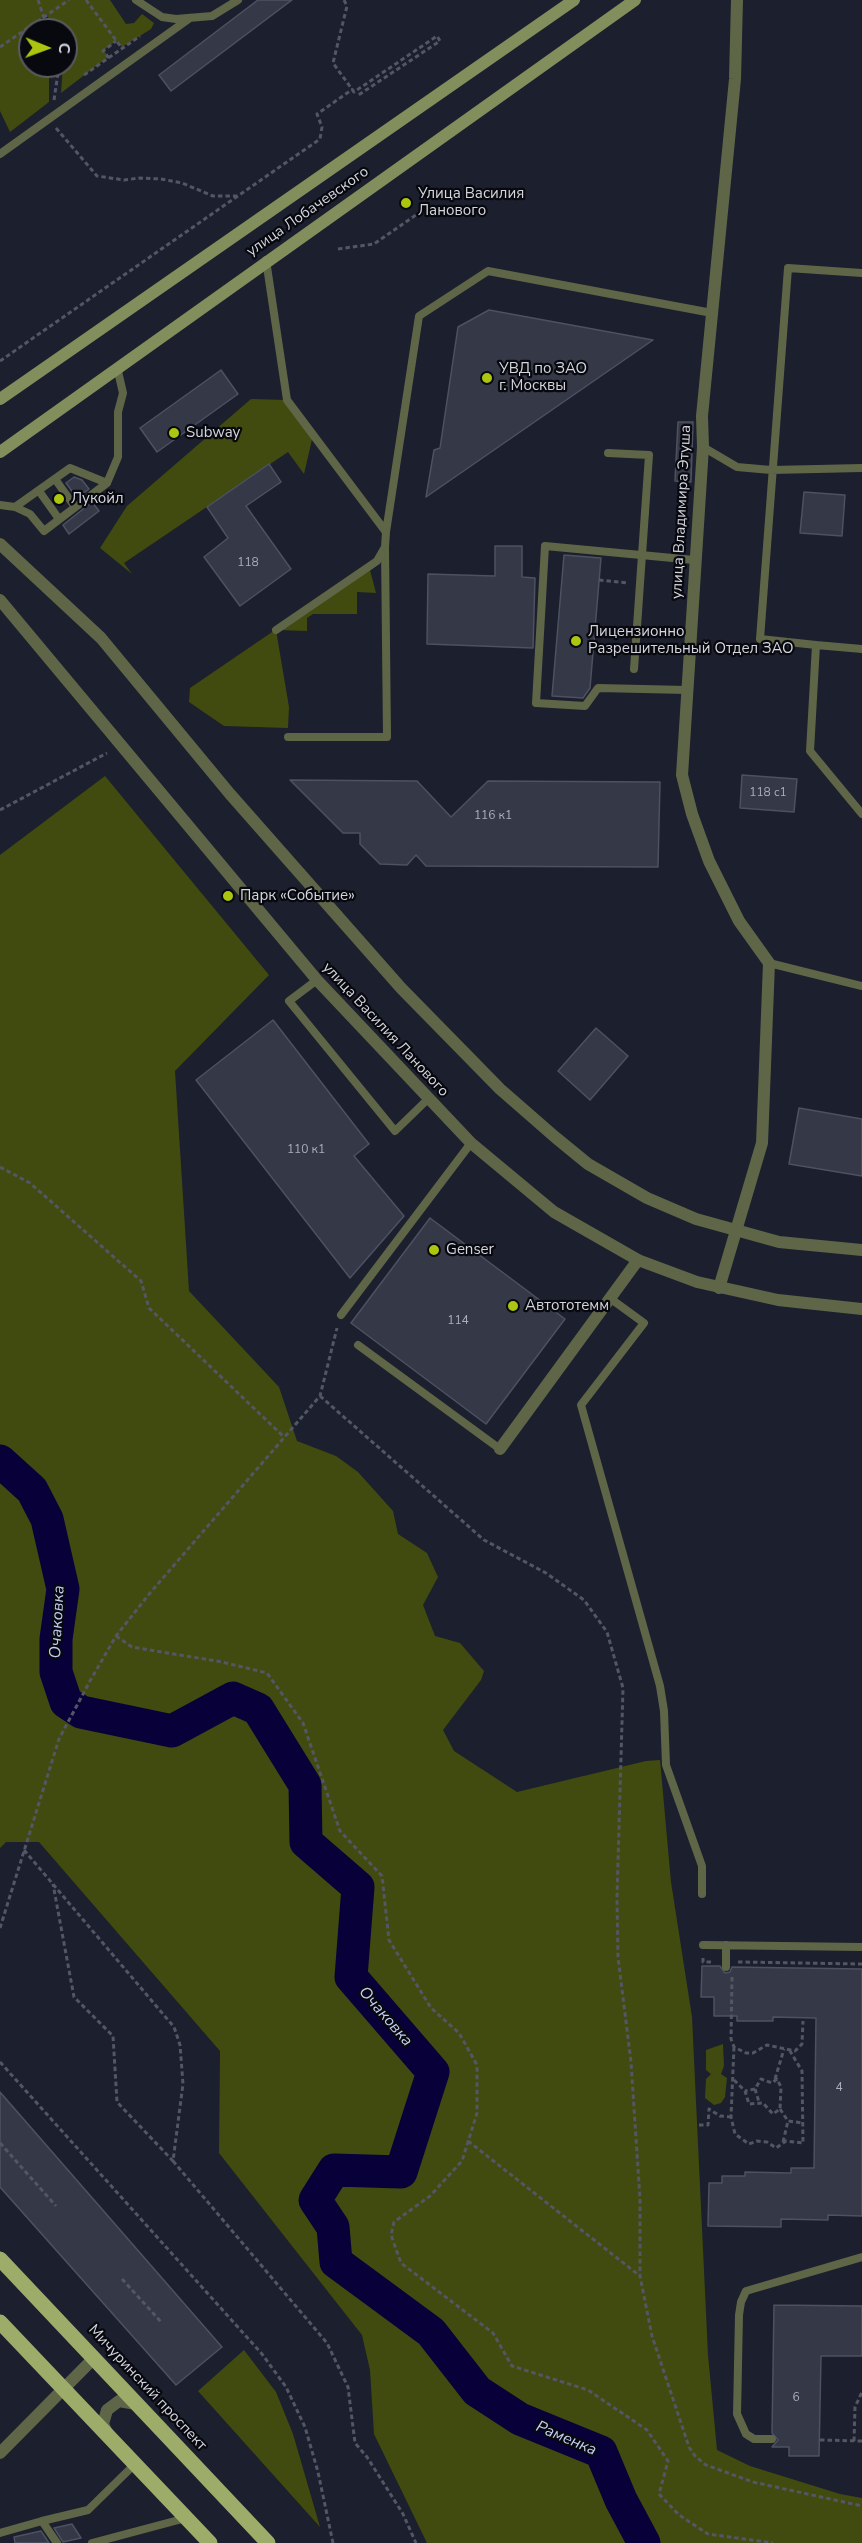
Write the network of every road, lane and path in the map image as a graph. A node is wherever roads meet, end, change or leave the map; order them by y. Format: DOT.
graph roads {
  1 [pos="38,0"];
  2 [pos="69,0"];
  3 [pos="86,0"];
  4 [pos="136,0"];
  5 [pos="238,0"];
  6 [pos="344,0"];
  7 [pos="574,0"];
  8 [pos="635,0"];
  9 [pos="737,0"];
  10 [pos="43,16"];
  11 [pos="190,18"];
  12 [pos="116,41"];
  13 [pos="0,47"];
  14 [pos="131,59"];
  15 [pos="117,69"];
  16 [pos="57,78"];
  17 [pos="353,90"];
  18 [pos="357,96"];
  19 [pos="50,117"];
  20 [pos="0,154"];
  21 [pos="241,196"];
  22 [pos="423,210"];
  23 [pos="338,249"];
  24 [pos="266,260"];
  25 [pos="862,273"];
  26 [pos="712,313"];
  27 [pos="0,362"];
  28 [pos="117,367"];
  29 [pos="0,399"];
  30 [pos="703,447"];
  31 [pos="0,452"];
  32 [pos="608,453"];
  33 [pos="862,468"];
  34 [pos="771,470"];
  35 [pos="55,479"];
  36 [pos="107,483"];
  37 [pos="39,490"];
  38 [pos="0,505"];
  39 [pos="15,507"];
  40 [pos="75,507"];
  41 [pos="59,519"];
  42 [pos="386,532"];
  43 [pos="0,544"];
  44 [pos="385,547"];
  45 [pos="644,555"];
  46 [pos="694,560"];
  47 [pos="600,580"];
  48 [pos="641,585"];
  49 [pos="0,600"];
  50 [pos="276,630"];
  51 [pos="816,645"];
  52 [pos="862,649"];
  53 [pos="634,669"];
  54 [pos="687,690"];
  55 [pos="288,737"];
  56 [pos="122,744"];
  57 [pos="0,810"];
  58 [pos="862,814"];
  59 [pos="770,963"];
  60 [pos="317,980"];
  61 [pos="862,986"];
  62 [pos="428,1099"];
  63 [pos="471,1143"];
  64 [pos="0,1167"];
  65 [pos="735,1231"];
  66 [pos="862,1250"];
  67 [pos="638,1260"];
  68 [pos="719,1288"];
  69 [pos="611,1299"];
  70 [pos="862,1309"];
  71 [pos="341,1315"];
  72 [pos="358,1345"];
  73 [pos="320,1396"];
  74 [pos="284,1437"];
  75 [pos="500,1449"];
  76 [pos="116,1636"];
  77 [pos="24,1850"];
  78 [pos="53,1884"];
  79 [pos="702,1894"];
  80 [pos="0,1928"];
  81 [pos="703,1945"];
  82 [pos="726,1945"];
  83 [pos="862,1947"];
  84 [pos="862,1964"];
  85 [pos="728,1965"];
  86 [pos="802,2021"];
  87 [pos="734,2047"];
  88 [pos="784,2049"];
  89 [pos="790,2051"];
  90 [pos="0,2062"];
  91 [pos="775,2079"];
  92 [pos="734,2080"];
  93 [pos="755,2089"];
  94 [pos="745,2091"];
  95 [pos="759,2102"];
  96 [pos="780,2109"];
  97 [pos="731,2117"];
  98 [pos="788,2121"];
  99 [pos="803,2123"];
  100 [pos="699,2125"];
  101 [pos="468,2141"];
  102 [pos="0,2143"];
  103 [pos="783,2143"];
  104 [pos="173,2161"];
  105 [pos="56,2206"];
  106 [pos="862,2257"];
  107 [pos="0,2259"];
  108 [pos="640,2276"];
  109 [pos="122,2279"];
  110 [pos="0,2322"];
  111 [pos="162,2323"];
  112 [pos="94,2358"];
  113 [pos="64,2390"];
  114 [pos="862,2392"];
  115 [pos="140,2407"];
  116 [pos="110,2438"];
  117 [pos="772,2439"];
  118 [pos="820,2440"];
  119 [pos="854,2441"];
  120 [pos="862,2441"];
  121 [pos="0,2453"];
  122 [pos="135,2464"];
  123 [pos="862,2506"];
  124 [pos="186,2518"];
  125 [pos="42,2522"];
  126 [pos="0,2533"];
  127 [pos="111,2541"];
  128 [pos="57,2543"];
  129 [pos="92,2543"];
  130 [pos="210,2543"];
  131 [pos="268,2543"];
  132 [pos="333,2543"];
  133 [pos="416,2543"];
  134 [pos="772,2543"];
  1 -- 10 [label="path"];
  2 -- 10 [label="path"];
  3 -- 12 [label="path"];
  4 -- 11 [label="lane"];
  5 -- 11 [label="lane"];
  6 -- 18 [label="path"];
  7 -- 29 [label="main road, улица Лобачевского"];
  8 -- 24 [label="main road, улица Лобачевского"];
  9 -- 26 [label="street, улица Владимира Этуша"];
  10 -- 13 [label="path"];
  11 -- 14 [label="lane"];
  12 -- 14 [label="path"];
  12 -- 15 [label="path"];
  14 -- 15 [label="lane"];
  15 -- 19 [label="lane"];
  16 -- 19 [label="path"];
  17 -- 21 [label="path"];
  19 -- 20 [label="lane"];
  19 -- 21 [label="path"];
  21 -- 27 [label="path"];
  22 -- 23 [label="path"];
  24 -- 28 [label="main road, улица Лобачевского"];
  24 -- 42 [label="lane"];
  25 -- 34 [label="lane"];
  26 -- 30 [label="street, улица Владимира Этуша"];
  26 -- 42 [label="lane"];
  28 -- 31 [label="main road, улица Лобачевского"];
  28 -- 36 [label="lane"];
  30 -- 34 [label="lane"];
  30 -- 46 [label="street, улица Владимира Этуша"];
  32 -- 45 [label="lane"];
  33 -- 34 [label="lane"];
  34 -- 51 [label="lane"];
  35 -- 36 [label="lane"];
  35 -- 37 [label="lane"];
  35 -- 40 [label="lane"];
  36 -- 40 [label="lane"];
  37 -- 39 [label="lane"];
  37 -- 41 [label="lane"];
  38 -- 39 [label="lane"];
  39 -- 41 [label="lane"];
  40 -- 41 [label="lane"];
  42 -- 44 [label="lane"];
  43 -- 65 [label="street"];
  44 -- 50 [label="lane"];
  44 -- 55 [label="lane"];
  45 -- 46 [label="lane"];
  45 -- 48 [label="lane"];
  45 -- 54 [label="lane"];
  46 -- 54 [label="street, улица Владимира Этуша"];
  47 -- 48 [label="path"];
  48 -- 53 [label="lane"];
  49 -- 56 [label="street, улица Василия Ланового"];
  51 -- 52 [label="lane"];
  51 -- 58 [label="lane"];
  54 -- 59 [label="street, улица Владимира Этуша"];
  56 -- 57 [label="path"];
  56 -- 60 [label="street, улица Василия Ланового"];
  59 -- 61 [label="lane"];
  59 -- 65 [label="street"];
  60 -- 62 [label="street, улица Василия Ланового"];
  60 -- 62 [label="lane"];
  62 -- 63 [label="street, улица Василия Ланового"];
  63 -- 67 [label="street, улица Василия Ланового"];
  63 -- 71 [label="lane"];
  64 -- 74 [label="path"];
  65 -- 66 [label="street"];
  65 -- 68 [label="street"];
  67 -- 68 [label="street, улица Василия Ланового"];
  67 -- 69 [label="street"];
  68 -- 70 [label="street, улица Василия Ланового"];
  69 -- 75 [label="street"];
  69 -- 79 [label="lane"];
  71 -- 73 [label="path"];
  72 -- 75 [label="lane"];
  73 -- 74 [label="path"];
  73 -- 108 [label="path"];
  74 -- 76 [label="path"];
  76 -- 77 [label="path"];
  76 -- 101 [label="path"];
  77 -- 78 [label="path"];
  77 -- 80 [label="path"];
  78 -- 104 [label="path"];
  78 -- 104 [label="path"];
  81 -- 82 [label="lane"];
  81 -- 85 [label="path"];
  82 -- 83 [label="lane"];
  82 -- 85 [label="lane"];
  84 -- 85 [label="path"];
  85 -- 87 [label="path"];
  86 -- 89 [label="path"];
  87 -- 88 [label="path"];
  87 -- 92 [label="path"];
  88 -- 89 [label="path"];
  88 -- 91 [label="path"];
  89 -- 99 [label="path"];
  90 -- 132 [label="path"];
  91 -- 93 [label="path"];
  91 -- 96 [label="path"];
  92 -- 94 [label="path"];
  92 -- 97 [label="path"];
  93 -- 94 [label="path"];
  93 -- 95 [label="path"];
  94 -- 95 [label="path"];
  95 -- 96 [label="path"];
  96 -- 98 [label="path"];
  97 -- 100 [label="path"];
  97 -- 103 [label="path"];
  98 -- 99 [label="path"];
  98 -- 103 [label="path"];
  99 -- 103 [label="path"];
  101 -- 108 [label="path"];
  101 -- 134 [label="path"];
  102 -- 105 [label="path"];
  104 -- 133 [label="path"];
  106 -- 117 [label="lane"];
  107 -- 112 [label="main road, Мичуринский проспект"];
  108 -- 123 [label="path"];
  109 -- 111 [label="path"];
  110 -- 113 [label="main road"];
  112 -- 113 [label="street"];
  112 -- 115 [label="main road, Мичуринский проспект"];
  113 -- 116 [label="main road"];
  113 -- 121 [label="street"];
  114 -- 119 [label="path"];
  115 -- 116 [label="street"];
  115 -- 131 [label="main road, Мичуринский проспект"];
  116 -- 122 [label="main road"];
  118 -- 119 [label="path"];
  119 -- 120 [label="path"];
  122 -- 124 [label="main road"];
  122 -- 125 [label="lane"];
  124 -- 127 [label="lane"];
  124 -- 130 [label="main road"];
  125 -- 126 [label="lane"];
  125 -- 128 [label="lane"];
  127 -- 129 [label="lane"];
}
